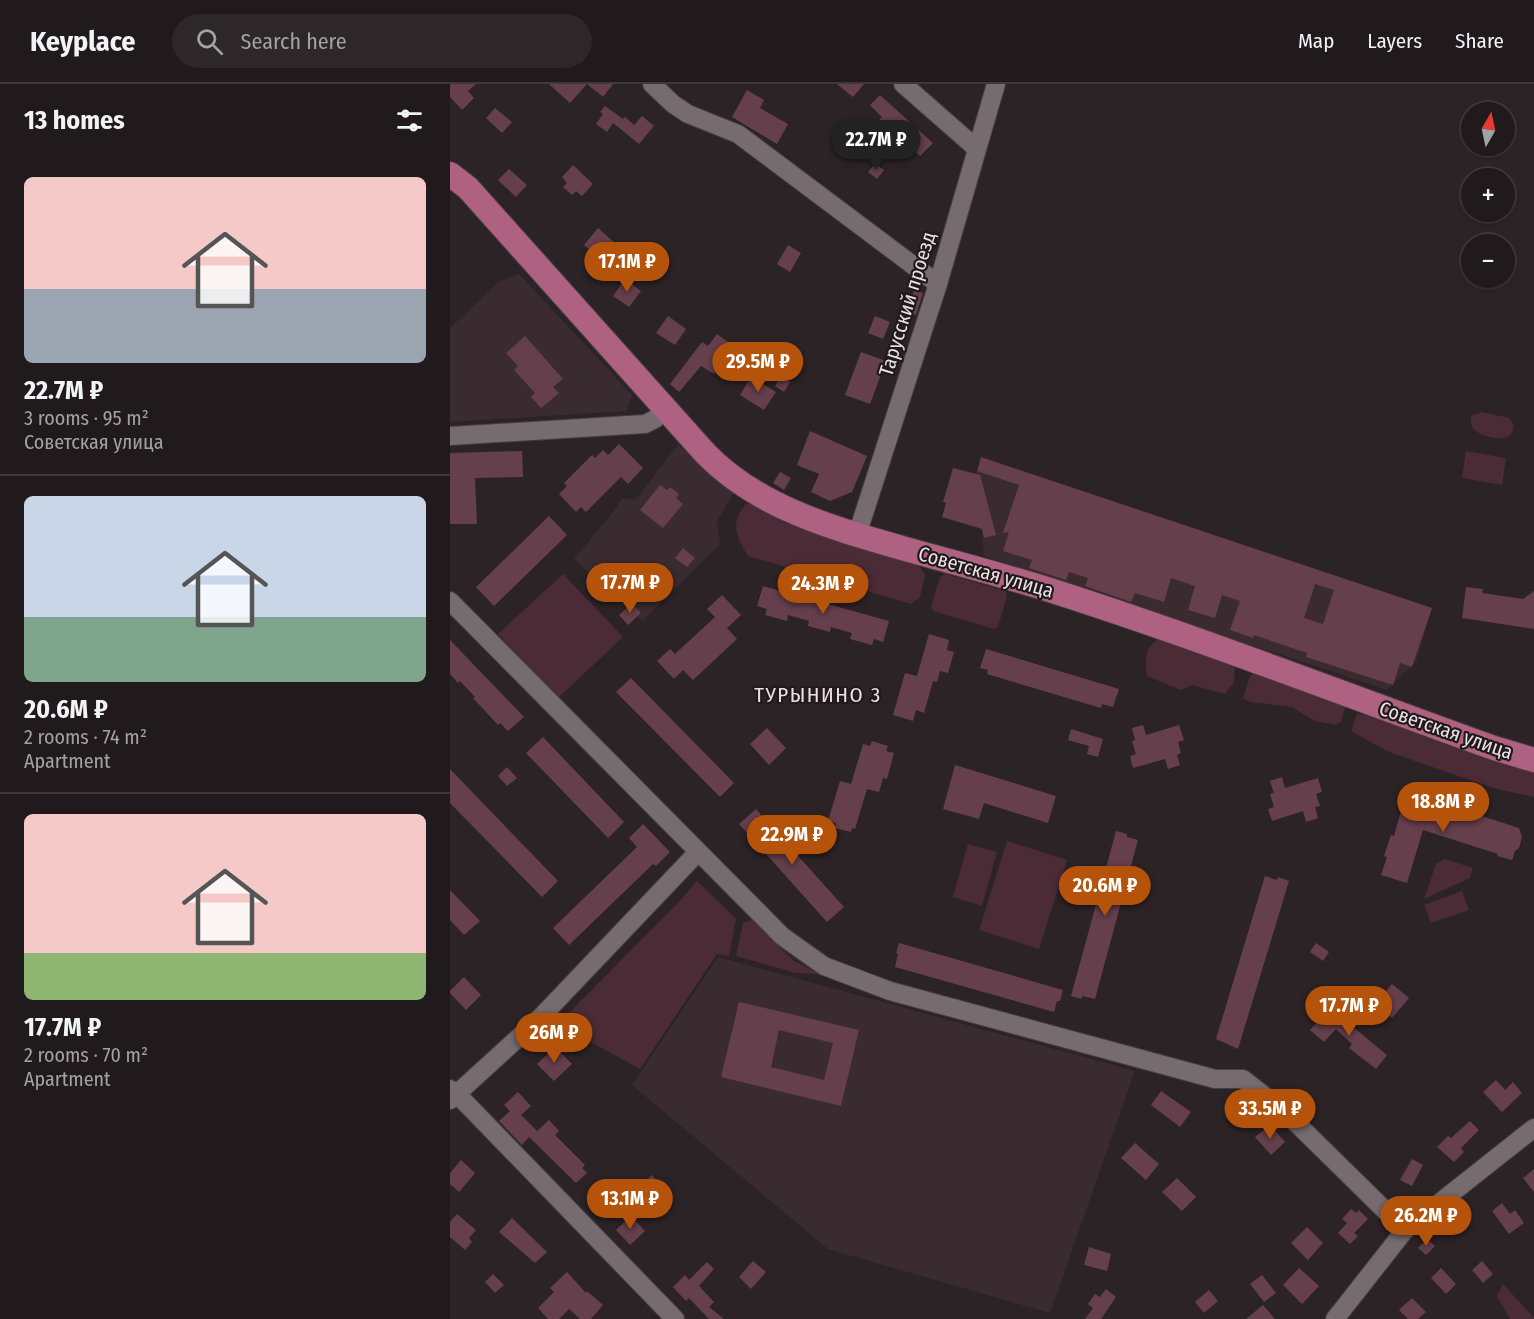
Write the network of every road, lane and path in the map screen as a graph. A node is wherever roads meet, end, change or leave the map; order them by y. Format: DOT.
graph roads {
  1 [pos="652,84"];
  2 [pos="903,84"];
  3 [pos="996,84"];
  4 [pos="976,148"];
  5 [pos="450,174"];
  6 [pos="938,284"];
  7 [pos="664,409"];
  8 [pos="450,436"];
  9 [pos="857,535"];
  10 [pos="450,601"];
  11 [pos="1534,760"];
  12 [pos="698,852"];
  13 [pos="452,1094"];
  14 [pos="1534,1128"];
  15 [pos="1405,1230"];
  16 [pos="675,1319"];
  17 [pos="1335,1319"];
  1 -- 6 [label="street"];
  2 -- 4 [label="street"];
  3 -- 4 [label="street, Тарусский проезд"];
  4 -- 6 [label="street, Тарусский проезд"];
  5 -- 7 [label="main road, Советская улица"];
  6 -- 9 [label="street, Тарусский проезд"];
  7 -- 8 [label="street"];
  7 -- 9 [label="main road, Советская улица"];
  9 -- 11 [label="main road, Советская улица"];
  10 -- 12 [label="street"];
  12 -- 13 [label="street"];
  12 -- 15 [label="street"];
  13 -- 16 [label="street"];
  14 -- 15 [label="street"];
  15 -- 17 [label="street"];
}
